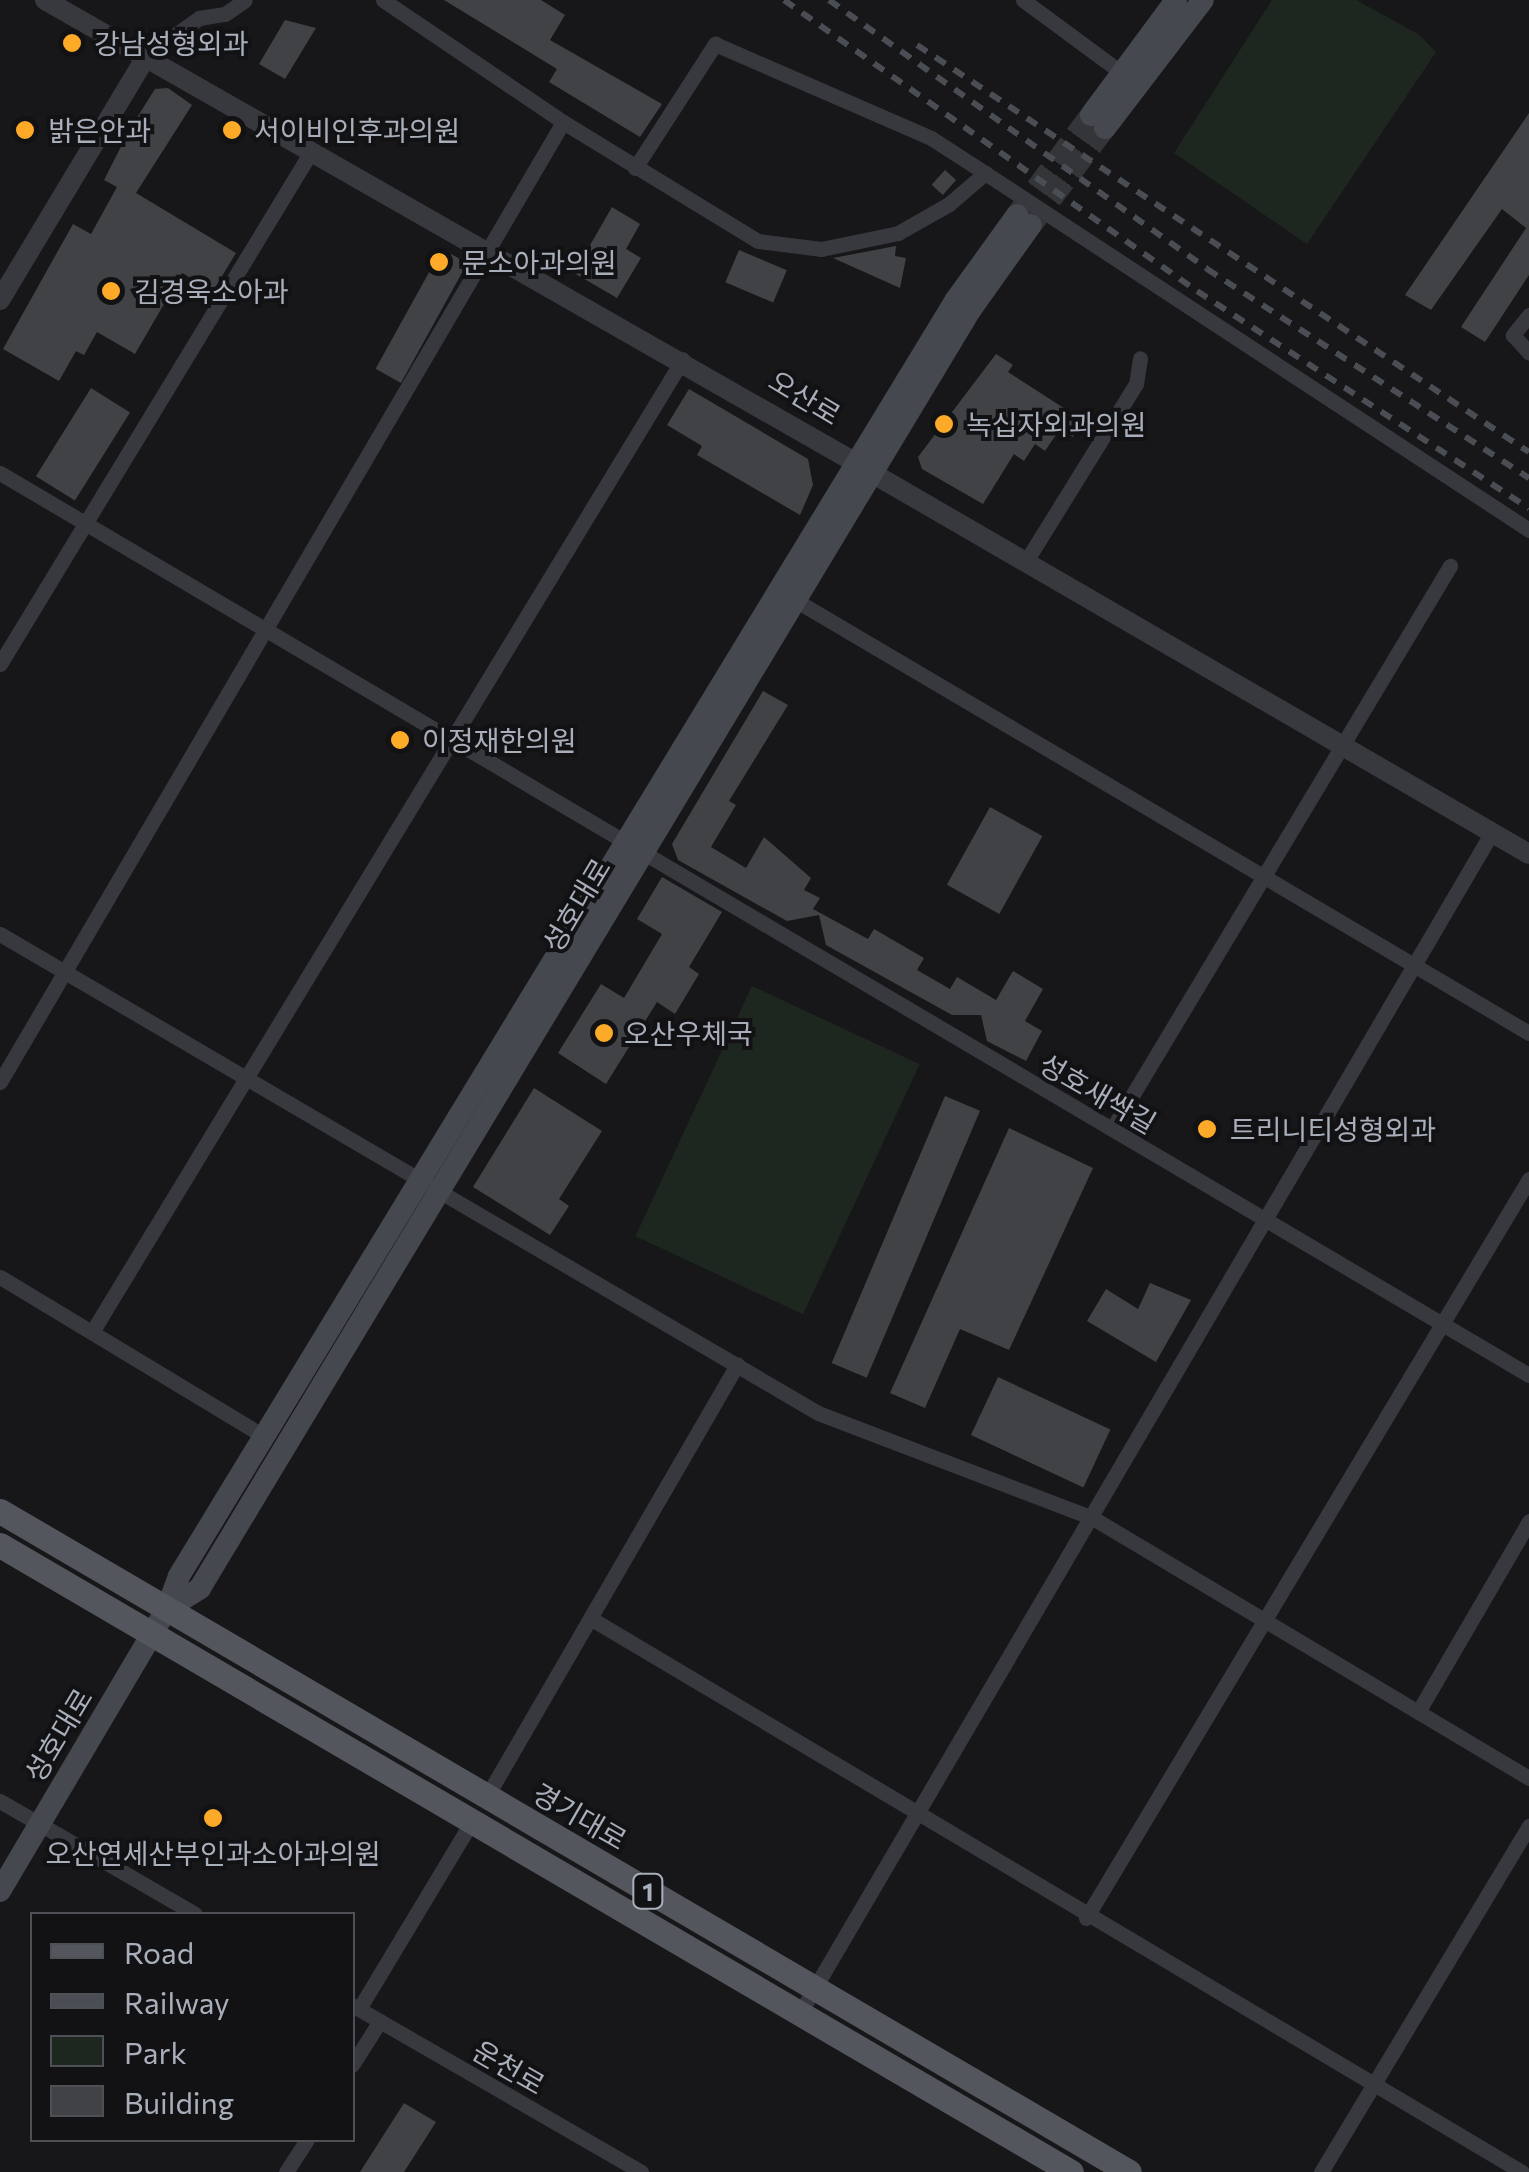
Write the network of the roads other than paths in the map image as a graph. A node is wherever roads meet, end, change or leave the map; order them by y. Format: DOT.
graph roads {
  1 [pos="45,0"];
  2 [pos="245,0"];
  3 [pos="384,0"];
  4 [pos="1023,0"];
  5 [pos="1176,0"];
  6 [pos="1202,0"];
  7 [pos="148,54"];
  8 [pos="1122,73"];
  9 [pos="563,122"];
  10 [pos="312,150"];
  11 [pos="635,168"];
  12 [pos="985,173"];
  13 [pos="1024,220"];
  14 [pos="488,252"];
  15 [pos="0,300"];
  16 [pos="1529,315"];
  17 [pos="1529,352"];
  18 [pos="1140,358"];
  19 [pos="683,359"];
  20 [pos="864,468"];
  21 [pos="0,472"];
  22 [pos="84,522"];
  23 [pos="1529,530"];
  24 [pos="1028,558"];
  25 [pos="1450,566"];
  26 [pos="795,600"];
  27 [pos="265,628"];
  28 [pos="0,664"];
  29 [pos="456,738"];
  30 [pos="1344,744"];
  31 [pos="1492,832"];
  32 [pos="635,847"];
  33 [pos="1529,854"];
  34 [pos="1264,878"];
  35 [pos="0,934"];
  36 [pos="1414,967"];
  37 [pos="63,971"];
  38 [pos="1529,1033"];
  39 [pos="245,1080"];
  40 [pos="0,1082"];
  41 [pos="1112,1129"];
  42 [pos="1529,1179"];
  43 [pos="429,1187"];
  44 [pos="1265,1220"];
  45 [pos="0,1277"];
  46 [pos="1444,1325"];
  47 [pos="92,1332"];
  48 [pos="737,1364"];
  49 [pos="1529,1375"];
  50 [pos="264,1436"];
  51 [pos="0,1512"];
  52 [pos="1091,1517"];
  53 [pos="1529,1521"];
  54 [pos="0,1545"];
  55 [pos="167,1609"];
  56 [pos="590,1618"];
  57 [pos="1263,1619"];
  58 [pos="152,1634"];
  59 [pos="1418,1712"];
  60 [pos="1529,1778"];
  61 [pos="487,1796"];
  62 [pos="0,1800"];
  63 [pos="916,1815"];
  64 [pos="472,1821"];
  65 [pos="40,1825"];
  66 [pos="1529,1826"];
  67 [pos="0,1891"];
  68 [pos="192,1912"];
  69 [pos="1086,1918"];
  70 [pos="815,1988"];
  71 [pos="356,2007"];
  72 [pos="800,2013"];
  73 [pos="380,2021"];
  74 [pos="355,2060"];
  75 [pos="1374,2084"];
  76 [pos="305,2142"];
  77 [pos="286,2172"];
  78 [pos="641,2172"];
  79 [pos="1071,2172"];
  80 [pos="1130,2172"];
  81 [pos="1322,2172"];
  82 [pos="1522,2172"];
  1 -- 7 [label="street, 오산로"];
  2 -- 7 [label="street"];
  3 -- 9 [label="street"];
  4 -- 8 [label="street"];
  5 -- 8 [label="main road"];
  6 -- 8 [label="main road"];
  7 -- 10 [label="street, 오산로"];
  7 -- 15 [label="street"];
  9 -- 11 [label="street"];
  9 -- 14 [label="street"];
  10 -- 14 [label="street, 오산로"];
  10 -- 22 [label="street"];
  11 -- 12 [label="street"];
  11 -- 12 [label="street"];
  12 -- 23 [label="street"];
  13 -- 20 [label="main road, 성호대로"];
  14 -- 19 [label="street, 오산로"];
  14 -- 27 [label="street"];
  16 -- 17 [label="street"];
  18 -- 24 [label="street"];
  19 -- 20 [label="street, 오산로"];
  19 -- 29 [label="street"];
  20 -- 24 [label="street, 오산로"];
  20 -- 26 [label="main road, 성호대로"];
  20 -- 32 [label="main road, 성호대로"];
  21 -- 22 [label="street, 성호새싹길"];
  22 -- 27 [label="street, 성호새싹길"];
  22 -- 28 [label="street"];
  24 -- 30 [label="street, 오산로"];
  25 -- 30 [label="street"];
  26 -- 32 [label="main road, 성호대로"];
  26 -- 34 [label="street"];
  27 -- 29 [label="street, 성호새싹길"];
  27 -- 37 [label="street"];
  29 -- 32 [label="street, 성호새싹길"];
  29 -- 39 [label="street"];
  30 -- 31 [label="street, 오산로"];
  30 -- 34 [label="street"];
  31 -- 33 [label="street, 오산로"];
  31 -- 36 [label="street"];
  32 -- 41 [label="street, 성호새싹길"];
  32 -- 43 [label="main road, 성호대로"];
  34 -- 36 [label="street"];
  34 -- 41 [label="street"];
  35 -- 37 [label="street"];
  36 -- 38 [label="street"];
  36 -- 44 [label="street"];
  37 -- 39 [label="street"];
  37 -- 40 [label="street"];
  39 -- 43 [label="street"];
  39 -- 47 [label="street"];
  41 -- 44 [label="street, 성호새싹길"];
  42 -- 46 [label="street"];
  43 -- 48 [label="street"];
  43 -- 50 [label="main road, 성호대로"];
  43 -- 55 [label="main road, 성호대로"];
  44 -- 46 [label="street, 성호새싹길"];
  44 -- 52 [label="street"];
  45 -- 47 [label="street"];
  46 -- 49 [label="street, 성호새싹길"];
  46 -- 57 [label="street"];
  47 -- 50 [label="street"];
  48 -- 52 [label="street"];
  48 -- 56 [label="street"];
  50 -- 55 [label="main road, 성호대로"];
  51 -- 55 [label="main road, 경기대로 / 1"];
  52 -- 57 [label="street"];
  52 -- 63 [label="street"];
  53 -- 59 [label="street"];
  54 -- 58 [label="main road, 1"];
  55 -- 58 [label="main road, 성호대로"];
  55 -- 61 [label="main road, 경기대로 / 1"];
  56 -- 61 [label="street"];
  56 -- 63 [label="street"];
  57 -- 59 [label="street"];
  57 -- 69 [label="street"];
  58 -- 64 [label="main road, 1"];
  58 -- 65 [label="main road, 성호대로"];
  59 -- 60 [label="street"];
  61 -- 70 [label="main road, 경기대로 / 1"];
  62 -- 65 [label="street"];
  63 -- 69 [label="street"];
  63 -- 70 [label="street"];
  64 -- 71 [label="street"];
  64 -- 72 [label="main road, 1"];
  65 -- 67 [label="main road, 성호대로"];
  65 -- 68 [label="street"];
  66 -- 75 [label="street"];
  69 -- 75 [label="street"];
  70 -- 72 [label="street"];
  70 -- 80 [label="main road, 경기대로 / 1"];
  71 -- 73 [label="street, 운천로"];
  72 -- 79 [label="main road, 1"];
  73 -- 74 [label="street"];
  73 -- 78 [label="street, 운천로"];
  75 -- 81 [label="street"];
  75 -- 82 [label="street"];
  76 -- 77 [label="street"];
}
